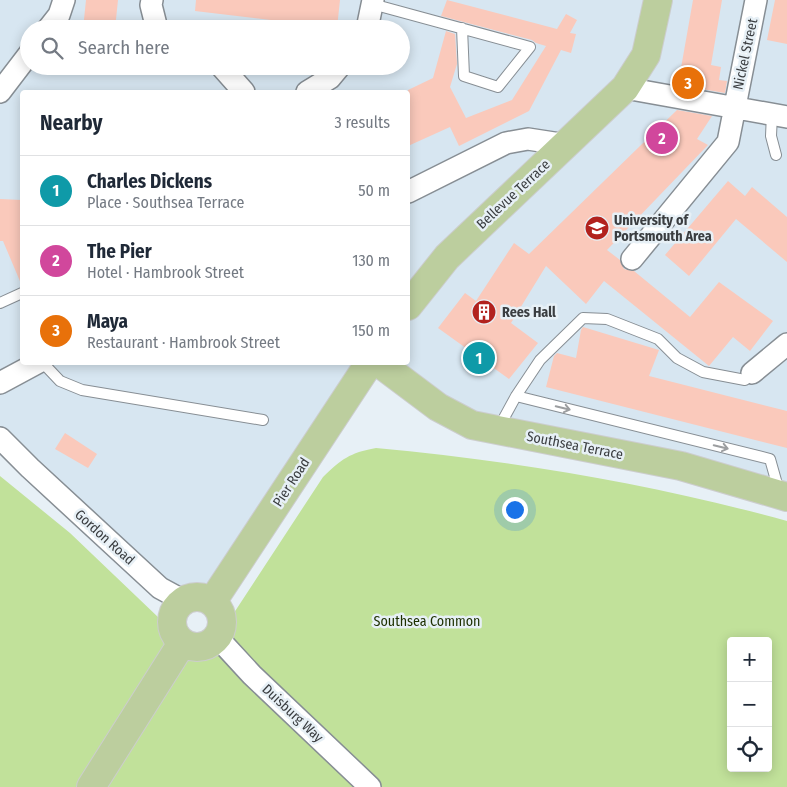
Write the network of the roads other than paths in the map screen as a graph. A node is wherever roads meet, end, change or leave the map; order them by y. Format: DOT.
graph roads {
  1 [pos="64,0"];
  2 [pos="152,0"];
  3 [pos="658,0"];
  4 [pos="756,0"];
  5 [pos="373,2"];
  6 [pos="55,20"];
  7 [pos="155,20"];
  8 [pos="369,20"];
  9 [pos="462,28"];
  10 [pos="20,66"];
  11 [pos="229,75"];
  12 [pos="332,75"];
  13 [pos="625,88"];
  14 [pos="242,90"];
  15 [pos="310,90"];
  16 [pos="0,92"];
  17 [pos="734,108"];
  18 [pos="780,116"];
  19 [pos="567,145"];
  20 [pos="776,155"];
  21 [pos="410,191"];
  22 [pos="632,259"];
  23 [pos="20,294"];
  24 [pos="0,303"];
  25 [pos="410,303"];
  26 [pos="787,344"];
  27 [pos="34,365"];
  28 [pos="43,365"];
  29 [pos="368,365"];
  30 [pos="382,365"];
  31 [pos="752,373"];
  32 [pos="0,383"];
  33 [pos="516,396"];
  34 [pos="263,420"];
  35 [pos="498,430"];
  36 [pos="0,438"];
  37 [pos="783,496"];
  38 [pos="184,601"];
  39 [pos="212,602"];
  40 [pos="217,637"];
  41 [pos="182,642"];
  42 [pos="91,787"];
  43 [pos="370,787"];
  1 -- 6 [label="street"];
  2 -- 7 [label="street"];
  3 -- 13 [label="main road, Bellevue Terrace"];
  4 -- 17 [label="street, Nickel Street"];
  5 -- 8 [label="street"];
  5 -- 9 [label="lane"];
  9 -- 9 [label="lane"];
  10 -- 16 [label="street"];
  11 -- 14 [label="street"];
  12 -- 15 [label="street"];
  13 -- 17 [label="street"];
  13 -- 19 [label="main road, Bellevue Terrace"];
  17 -- 18 [label="street"];
  17 -- 22 [label="street, Nickel Street"];
  18 -- 20 [label="lane"];
  19 -- 21 [label="street"];
  19 -- 25 [label="main road, Bellevue Terrace"];
  23 -- 24 [label="lane"];
  26 -- 31 [label="street"];
  27 -- 32 [label="street"];
  28 -- 34 [label="lane"];
  29 -- 39 [label="main road, Pier Road"];
  30 -- 35 [label="main road, Southsea Terrace"];
  31 -- 33 [label="lane"];
  33 -- 35 [label="lane"];
  33 -- 37 [label="lane, one-way"];
  35 -- 37 [label="main road, Southsea Terrace"];
  36 -- 38 [label="street, Gordon Road"];
  38 -- 39 [label="main road"];
  38 -- 41 [label="main road"];
  39 -- 40 [label="main road"];
  40 -- 41 [label="main road"];
  40 -- 43 [label="street, Duisburg Way"];
  41 -- 42 [label="main road"];
}
